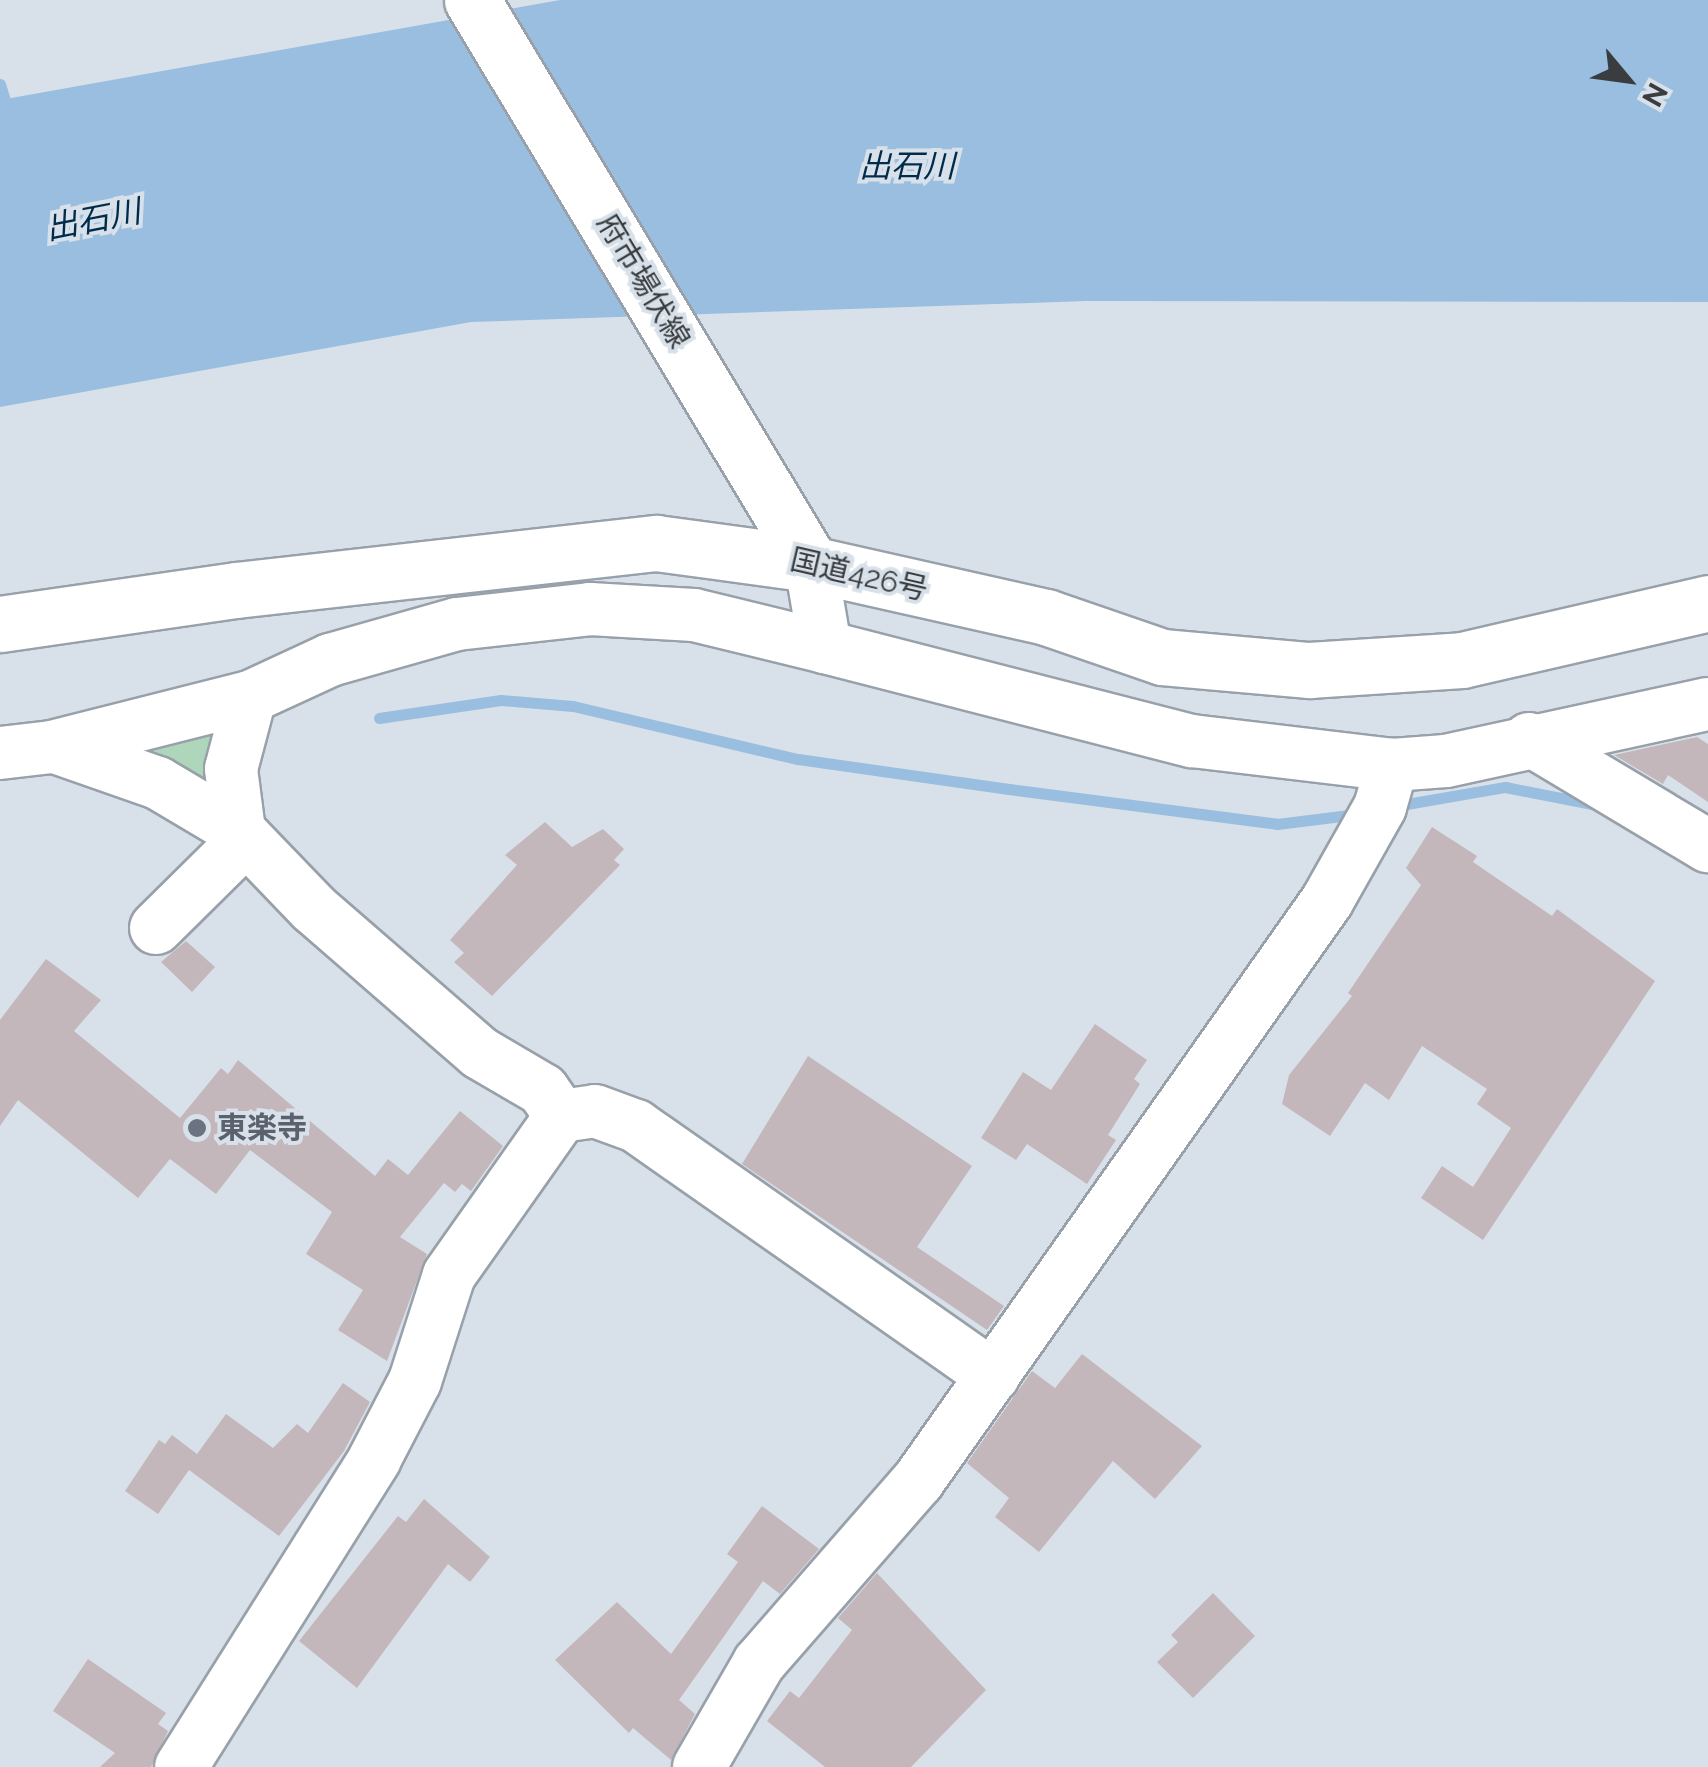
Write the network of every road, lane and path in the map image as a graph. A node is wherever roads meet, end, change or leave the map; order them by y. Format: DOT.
graph roads {
  1 [pos="472,0"];
  2 [pos="811,564"];
  3 [pos="1708,603"];
  4 [pos="0,624"];
  5 [pos="824,648"];
  6 [pos="250,697"];
  7 [pos="1708,704"];
  8 [pos="1530,739"];
  9 [pos="52,747"];
  10 [pos="0,752"];
  11 [pos="1392,765"];
  12 [pos="242,835"];
  13 [pos="1708,846"];
  14 [pos="156,928"];
  15 [pos="561,1116"];
  16 [pos="994,1376"];
  17 [pos="180,1767"];
  18 [pos="699,1767"];
  1 -- 2 [label="main road, 府市場伏線"];
  2 -- 3 [label="main road, 国道426号"];
  2 -- 4 [label="main road, 国道426号"];
  2 -- 5 [label="street"];
  5 -- 6 [label="street"];
  5 -- 11 [label="street"];
  6 -- 9 [label="street"];
  6 -- 12 [label="street"];
  7 -- 8 [label="street"];
  8 -- 11 [label="street"];
  8 -- 13 [label="street"];
  9 -- 10 [label="street"];
  9 -- 12 [label="street"];
  11 -- 16 [label="street"];
  12 -- 14 [label="street"];
  12 -- 15 [label="street"];
  15 -- 16 [label="street"];
  15 -- 17 [label="street"];
  16 -- 18 [label="street"];
}
